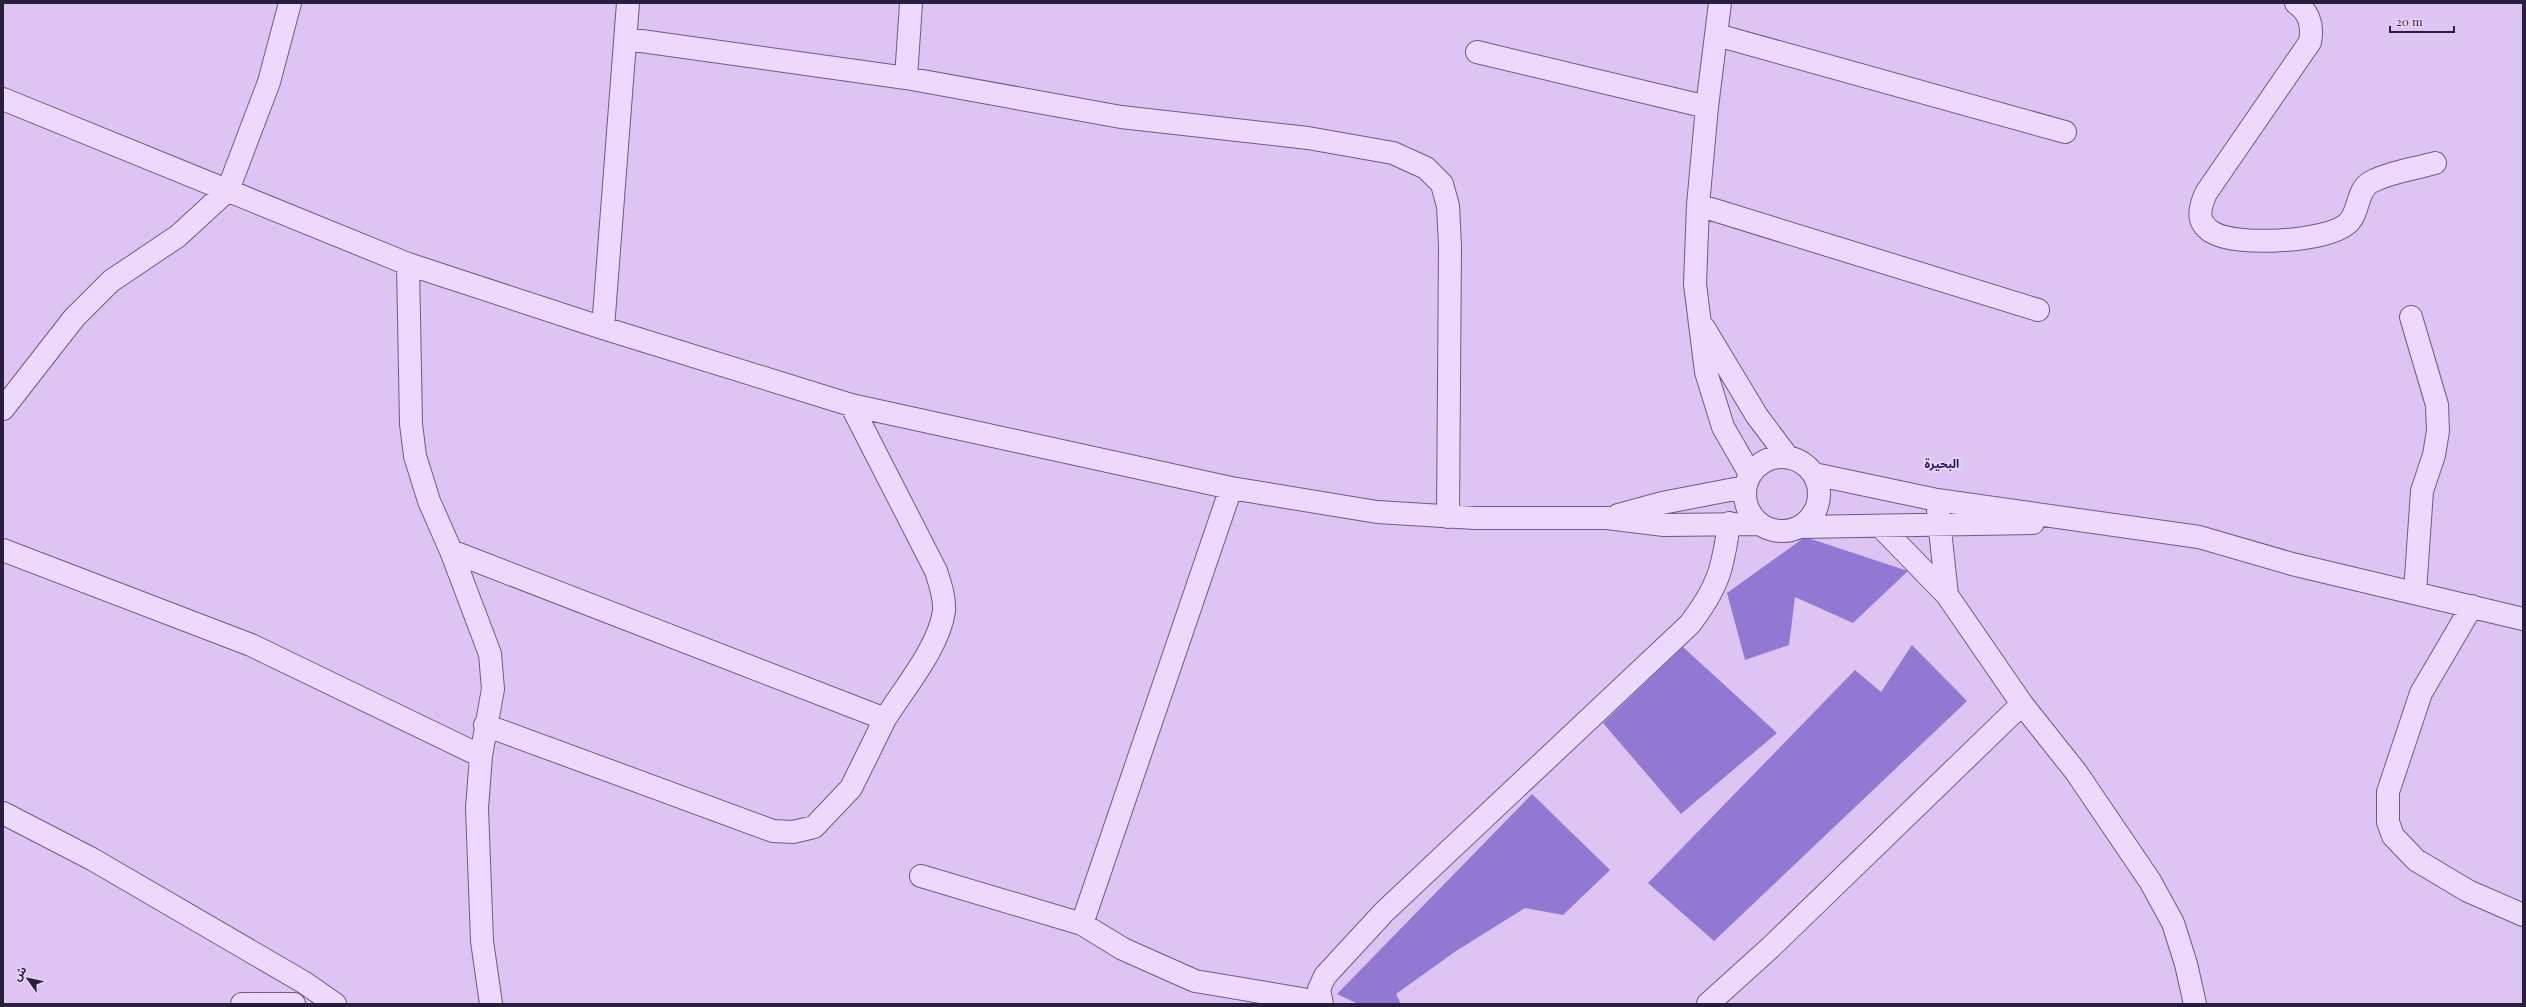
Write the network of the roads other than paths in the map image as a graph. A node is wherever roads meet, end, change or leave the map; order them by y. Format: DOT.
graph roads {
  1 [pos="290,3"];
  2 [pos="628,3"];
  3 [pos="912,3"];
  4 [pos="1720,3"];
  5 [pos="2296,3"];
  6 [pos="1717,35"];
  7 [pos="626,38"];
  8 [pos="1477,52"];
  9 [pos="906,78"];
  10 [pos="3,99"];
  11 [pos="1707,107"];
  12 [pos="2065,132"];
  13 [pos="2435,163"];
  14 [pos="228,190"];
  15 [pos="1698,205"];
  16 [pos="408,264"];
  17 [pos="2038,310"];
  18 [pos="2411,317"];
  19 [pos="1702,326"];
  20 [pos="603,328"];
  21 [pos="851,405"];
  22 [pos="3,409"];
  23 [pos="1787,456"];
  24 [pos="1814,474"];
  25 [pos="1748,481"];
  26 [pos="1231,488"];
  27 [pos="1937,500"];
  28 [pos="1448,517"];
  29 [pos="1607,518"];
  30 [pos="2092,522"];
  31 [pos="1729,523"];
  32 [pos="1759,524"];
  33 [pos="1881,526"];
  34 [pos="1939,526"];
  35 [pos="1801,527"];
  36 [pos="3,550"];
  37 [pos="451,551"];
  38 [pos="2415,592"];
  39 [pos="1947,595"];
  40 [pos="2472,606"];
  41 [pos="2523,619"];
  42 [pos="2022,704"];
  43 [pos="885,719"];
  44 [pos="485,726"];
  45 [pos="481,756"];
  46 [pos="3,813"];
  47 [pos="921,876"];
  48 [pos="2523,915"];
  49 [pos="1082,924"];
  50 [pos="1321,1003"];
  51 [pos="242,1004"];
  52 [pos="294,1004"];
  53 [pos="335,1004"];
  54 [pos="491,1004"];
  55 [pos="1708,1004"];
  56 [pos="2195,1004"];
  1 -- 14 [label="street"];
  2 -- 7 [label="street"];
  3 -- 9 [label="street"];
  4 -- 6 [label="street"];
  5 -- 13 [label="street"];
  6 -- 11 [label="street"];
  6 -- 12 [label="street"];
  7 -- 9 [label="street"];
  7 -- 20 [label="street"];
  8 -- 11 [label="street"];
  9 -- 28 [label="street"];
  10 -- 14 [label="street"];
  11 -- 15 [label="street"];
  14 -- 16 [label="street"];
  14 -- 22 [label="street"];
  15 -- 17 [label="street"];
  15 -- 19 [label="street"];
  16 -- 20 [label="street"];
  16 -- 37 [label="street"];
  18 -- 38 [label="street"];
  19 -- 23 [label="street"];
  19 -- 25 [label="street"];
  20 -- 21 [label="street"];
  21 -- 26 [label="street"];
  21 -- 43 [label="street"];
  23 -- 24 [label="street"];
  23 -- 25 [label="street"];
  24 -- 27 [label="street"];
  24 -- 35 [label="street"];
  25 -- 29 [label="street"];
  25 -- 32 [label="street"];
  26 -- 28 [label="street"];
  26 -- 49 [label="street"];
  27 -- 30 [label="street"];
  27 -- 34 [label="street"];
  28 -- 29 [label="street"];
  29 -- 31 [label="street"];
  30 -- 34 [label="street"];
  30 -- 38 [label="street"];
  31 -- 32 [label="street"];
  31 -- 50 [label="street"];
  32 -- 35 [label="street"];
  33 -- 34 [label="street"];
  33 -- 35 [label="street"];
  33 -- 39 [label="street"];
  34 -- 39 [label="street"];
  36 -- 45 [label="street"];
  37 -- 43 [label="street"];
  37 -- 44 [label="street"];
  38 -- 40 [label="street"];
  39 -- 42 [label="street"];
  40 -- 41 [label="street"];
  40 -- 48 [label="street"];
  42 -- 55 [label="street"];
  42 -- 56 [label="street"];
  43 -- 44 [label="street"];
  44 -- 45 [label="street"];
  45 -- 54 [label="street"];
  46 -- 53 [label="street"];
  47 -- 49 [label="street"];
  49 -- 50 [label="street"];
  51 -- 52 [label="street"];
}
